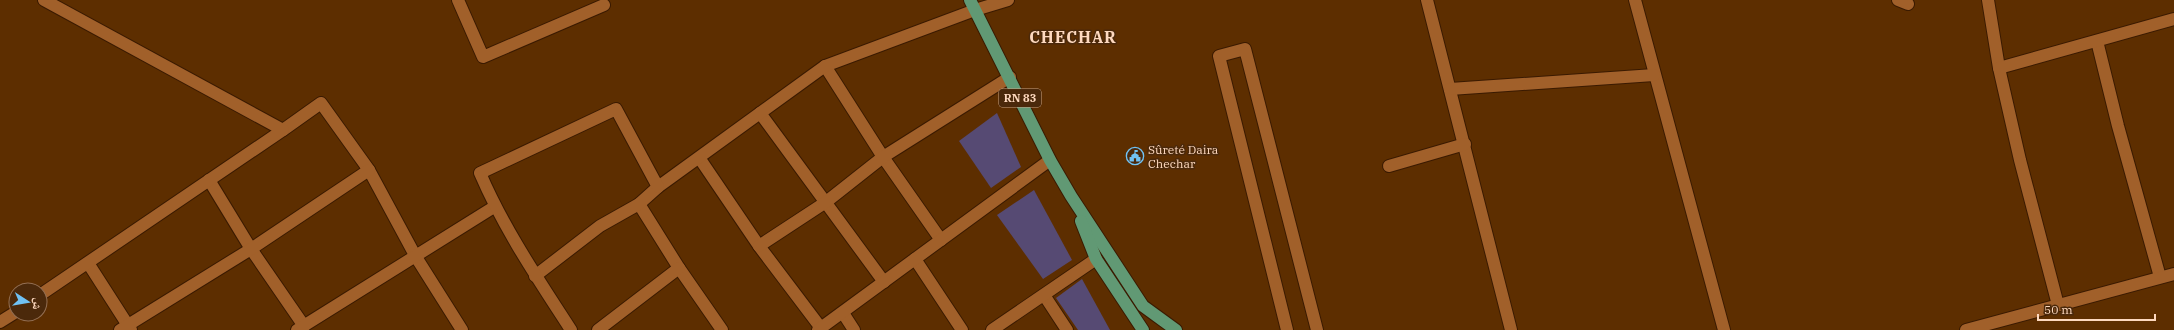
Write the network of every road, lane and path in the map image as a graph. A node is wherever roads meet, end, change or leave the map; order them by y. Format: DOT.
graph roads {
  1 [pos="44,0"];
  2 [pos="458,0"];
  3 [pos="1008,0"];
  4 [pos="1427,0"];
  5 [pos="1635,0"];
  6 [pos="1988,0"];
  7 [pos="607,2"];
  8 [pos="973,5"];
  9 [pos="2174,19"];
  10 [pos="2098,41"];
  11 [pos="825,66"];
  12 [pos="1999,68"];
  13 [pos="1654,75"];
  14 [pos="1010,77"];
  15 [pos="1450,89"];
  16 [pos="760,113"];
  17 [pos="283,130"];
  18 [pos="1465,144"];
  19 [pos="883,157"];
  20 [pos="700,159"];
  21 [pos="1050,160"];
  22 [pos="1389,166"];
  23 [pos="369,170"];
  24 [pos="209,180"];
  25 [pos="658,187"];
  26 [pos="1071,196"];
  27 [pos="826,202"];
  28 [pos="639,204"];
  29 [pos="494,207"];
  30 [pos="941,240"];
  31 [pos="759,246"];
  32 [pos="251,249"];
  33 [pos="416,257"];
  34 [pos="915,259"];
  35 [pos="1096,259"];
  36 [pos="88,263"];
  37 [pos="679,268"];
  38 [pos="2174,274"];
  39 [pos="536,276"];
  40 [pos="2160,277"];
  41 [pos="884,282"];
  42 [pos="48,290"];
  43 [pos="1044,296"];
  44 [pos="2058,305"];
  45 [pos="843,313"];
  46 [pos="126,328"];
  47 [pos="301,328"];
  48 [pos="718,329"];
  49 [pos="820,329"];
  50 [pos="462,330"];
  51 [pos="571,330"];
  52 [pos="598,330"];
  53 [pos="854,330"];
  54 [pos="962,330"];
  55 [pos="992,330"];
  56 [pos="1067,330"];
  57 [pos="1143,330"];
  58 [pos="1176,330"];
  59 [pos="1288,330"];
  60 [pos="1317,330"];
  61 [pos="1512,330"];
  62 [pos="1724,330"];
  63 [pos="1966,330"];
  1 -- 17 [label="street"];
  2 -- 7 [label="street"];
  3 -- 8 [label="street"];
  4 -- 15 [label="street"];
  5 -- 13 [label="street"];
  6 -- 12 [label="street"];
  8 -- 11 [label="street"];
  8 -- 14 [label="main road, RN 83"];
  9 -- 10 [label="street"];
  10 -- 12 [label="street"];
  10 -- 40 [label="street"];
  11 -- 16 [label="street"];
  11 -- 19 [label="street"];
  12 -- 44 [label="street"];
  13 -- 15 [label="street"];
  13 -- 62 [label="street"];
  14 -- 19 [label="street"];
  14 -- 21 [label="main road, RN 83"];
  15 -- 18 [label="street"];
  16 -- 20 [label="street"];
  16 -- 27 [label="street"];
  17 -- 23 [label="street"];
  17 -- 24 [label="street"];
  18 -- 22 [label="street"];
  18 -- 61 [label="street"];
  19 -- 27 [label="street"];
  19 -- 30 [label="street"];
  20 -- 25 [label="street"];
  20 -- 31 [label="street"];
  21 -- 26 [label="main road, RN 83"];
  21 -- 30 [label="street"];
  23 -- 32 [label="street"];
  23 -- 33 [label="street"];
  24 -- 32 [label="street"];
  24 -- 36 [label="street"];
  25 -- 28 [label="street"];
  25 -- 29 [label="street"];
  26 -- 35 [label="main road, RN 83"];
  26 -- 58 [label="main road, RN 83"];
  27 -- 31 [label="street"];
  27 -- 41 [label="street"];
  28 -- 37 [label="street"];
  28 -- 39 [label="street"];
  29 -- 33 [label="street"];
  29 -- 39 [label="street"];
  30 -- 34 [label="street"];
  31 -- 49 [label="street"];
  32 -- 46 [label="street"];
  32 -- 47 [label="street"];
  33 -- 47 [label="street"];
  33 -- 50 [label="street"];
  34 -- 41 [label="street"];
  34 -- 54 [label="street"];
  35 -- 43 [label="street"];
  35 -- 57 [label="main road, RN 83"];
  36 -- 42 [label="street"];
  36 -- 46 [label="street"];
  37 -- 48 [label="street"];
  37 -- 52 [label="street"];
  38 -- 40 [label="street"];
  39 -- 51 [label="street"];
  40 -- 44 [label="street"];
  41 -- 45 [label="street"];
  43 -- 55 [label="street"];
  43 -- 56 [label="street"];
  44 -- 63 [label="street"];
  45 -- 49 [label="street"];
  45 -- 53 [label="street"];
  59 -- 60 [label="street"];
}
